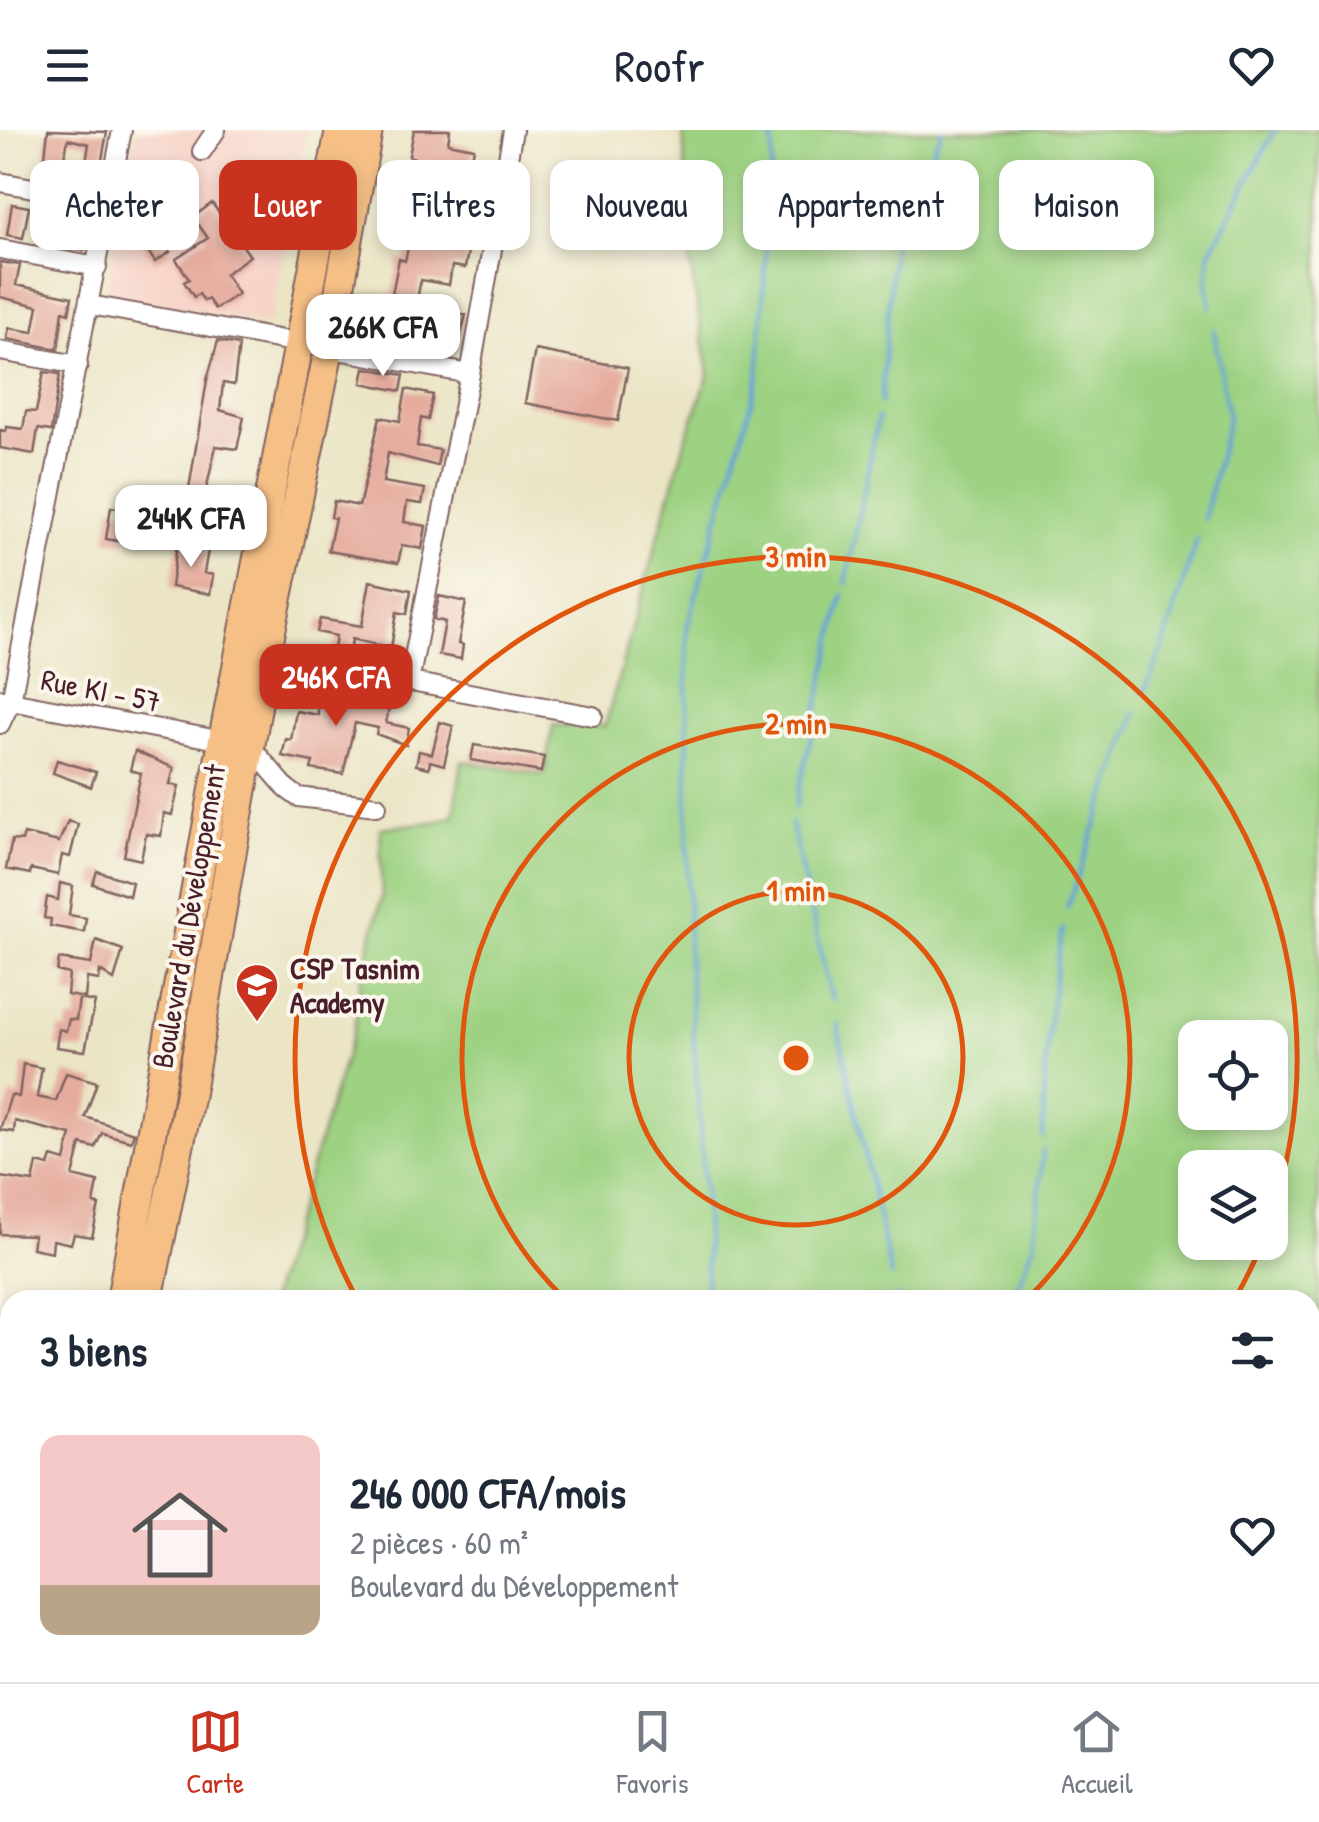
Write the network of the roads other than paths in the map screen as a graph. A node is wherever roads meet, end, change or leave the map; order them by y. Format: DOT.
graph roads {
  1 [pos="122,130"];
  2 [pos="216,130"];
  3 [pos="340,130"];
  4 [pos="368,130"];
  5 [pos="513,130"];
  6 [pos="202,151"];
  7 [pos="117,160"];
  8 [pos="0,182"];
  9 [pos="30,188"];
  10 [pos="0,248"];
  11 [pos="100,250"];
  12 [pos="97,267"];
  13 [pos="90,305"];
  14 [pos="299,344"];
  15 [pos="329,349"];
  16 [pos="0,351"];
  17 [pos="78,366"];
  18 [pos="470,374"];
  19 [pos="266,655"];
  20 [pos="409,682"];
  21 [pos="6,700"];
  22 [pos="593,716"];
  23 [pos="0,724"];
  24 [pos="236,743"];
  25 [pos="377,806"];
  26 [pos="124,1290"];
  27 [pos="150,1290"];
  1 -- 7 [label="street"];
  2 -- 6 [label="street"];
  3 -- 14 [label="highway, Boulevard du Développement"];
  4 -- 15 [label="highway, Boulevard du Développement"];
  5 -- 18 [label="street"];
  8 -- 9 [label="street"];
  10 -- 12 [label="street"];
  11 -- 12 [label="street"];
  12 -- 13 [label="street"];
  13 -- 14 [label="street"];
  13 -- 17 [label="street"];
  14 -- 15 [label="street"];
  14 -- 24 [label="highway, Boulevard du Développement"];
  15 -- 18 [label="street"];
  15 -- 19 [label="highway, Boulevard du Développement"];
  16 -- 17 [label="street"];
  17 -- 21 [label="street"];
  18 -- 20 [label="street"];
  19 -- 20 [label="street"];
  19 -- 24 [label="highway, Boulevard du Développement"];
  20 -- 22 [label="street"];
  21 -- 23 [label="street"];
  21 -- 24 [label="street, Rue KI - 57"];
  24 -- 25 [label="street"];
  24 -- 26 [label="highway, Boulevard du Développement"];
  24 -- 27 [label="highway, Boulevard du Développement"];
}
